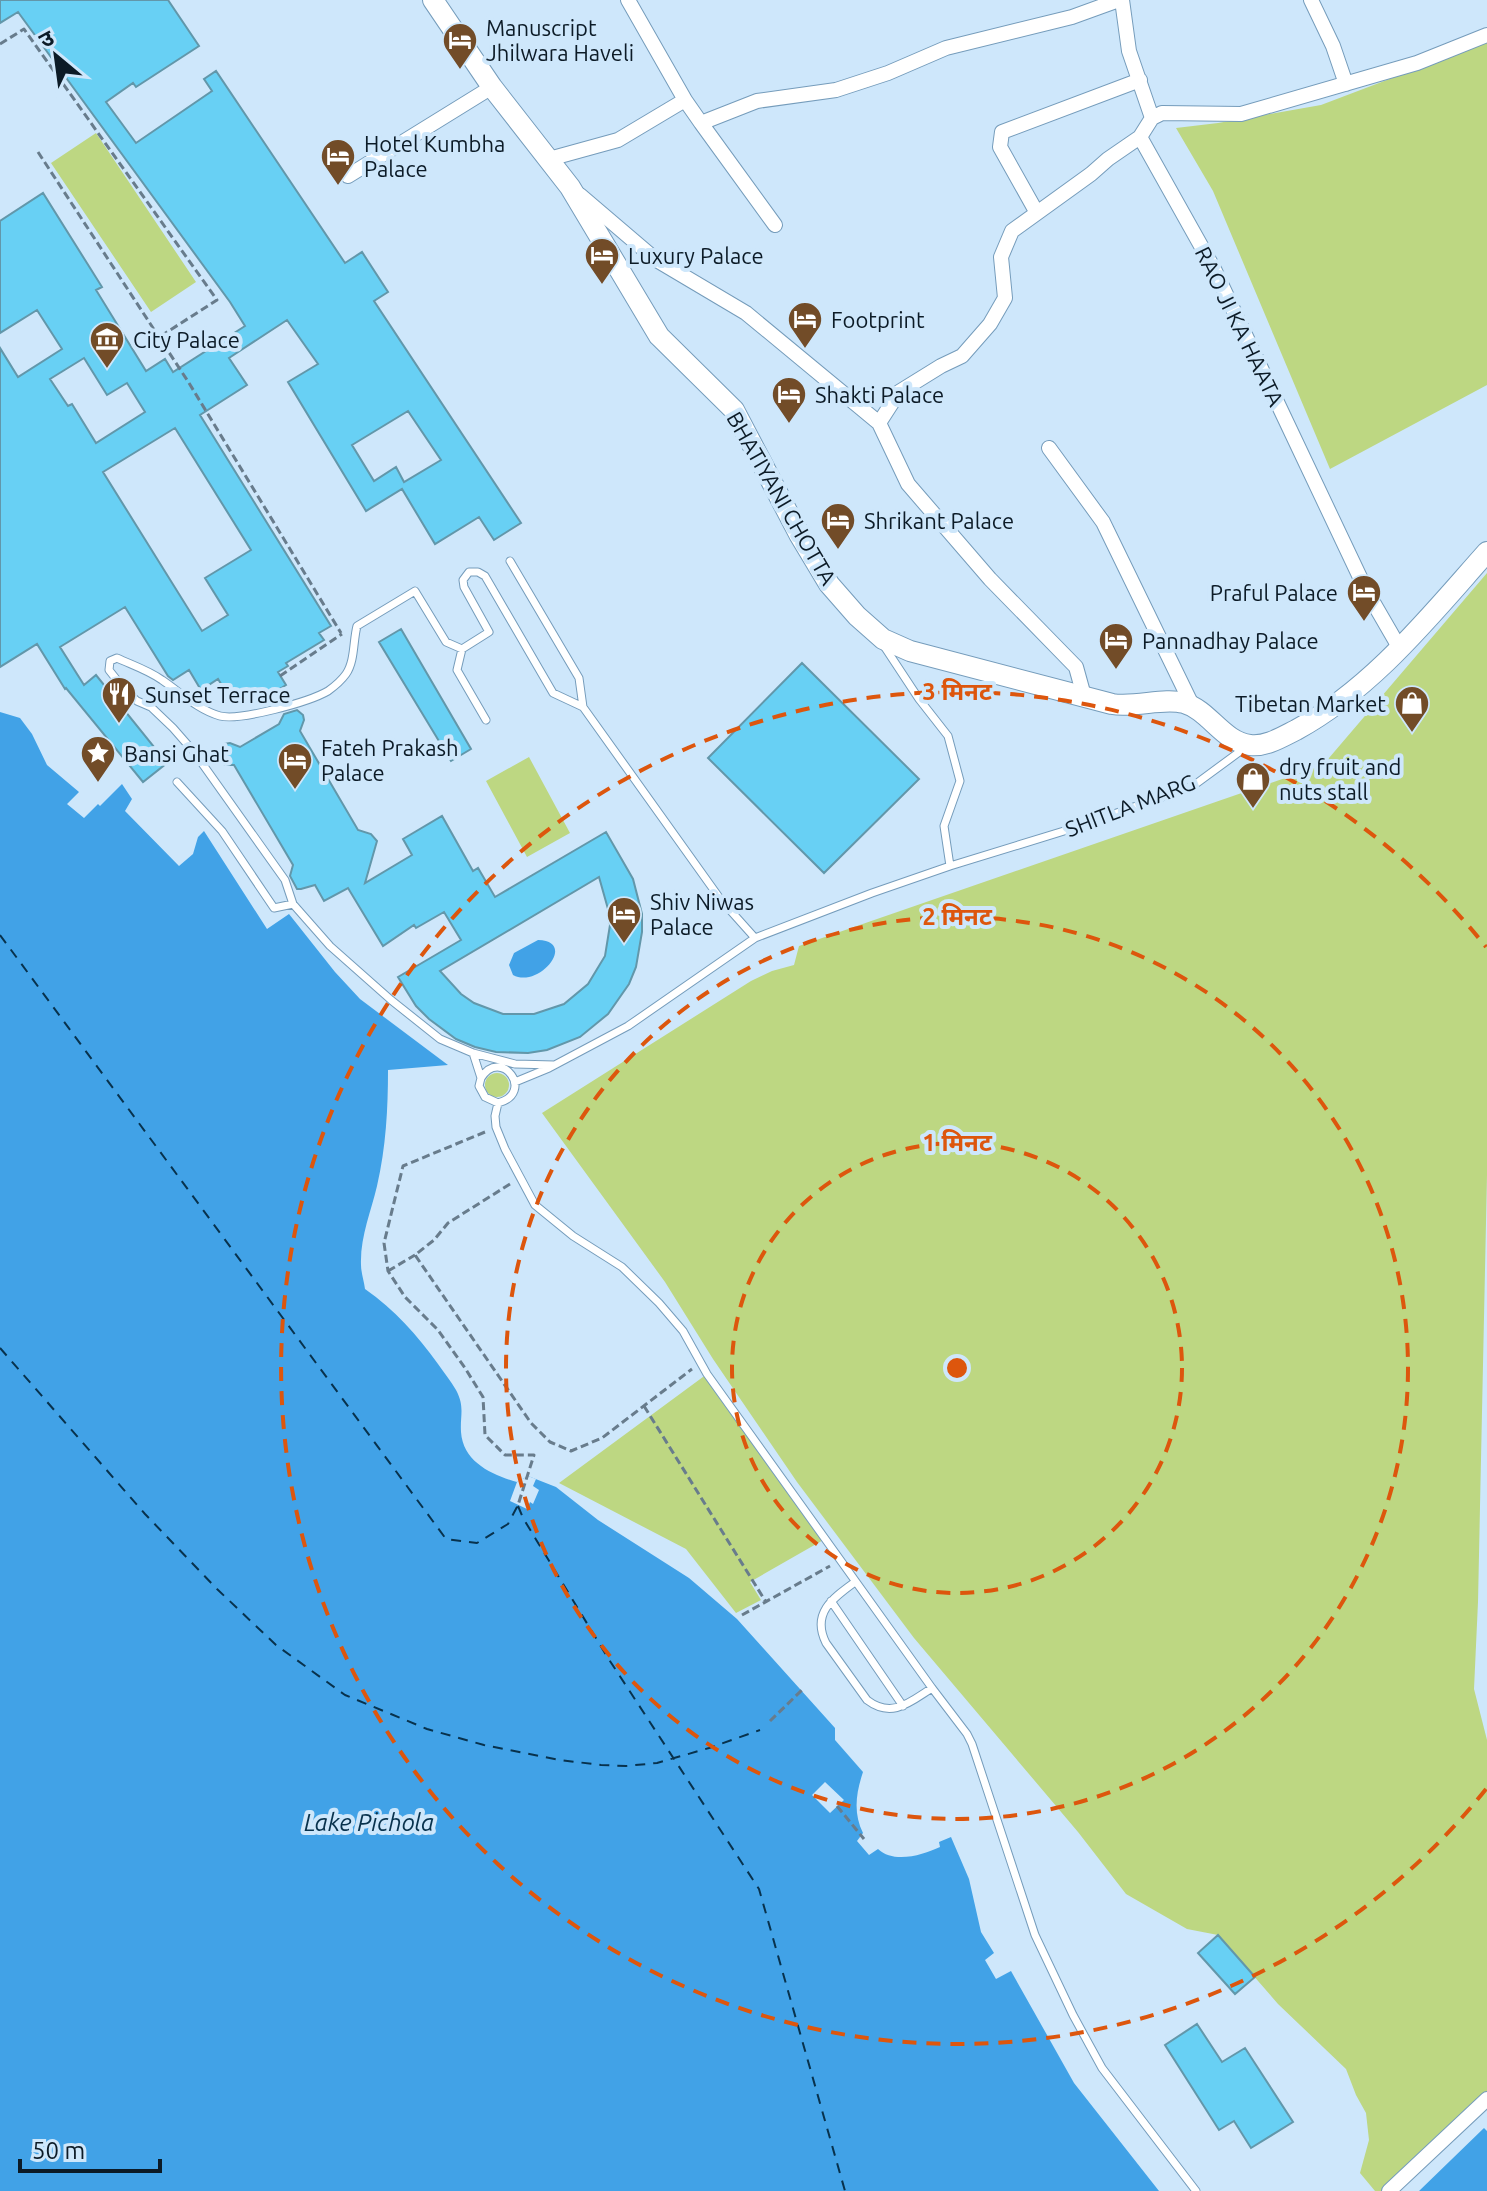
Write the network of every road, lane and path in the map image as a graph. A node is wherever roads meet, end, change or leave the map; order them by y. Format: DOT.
graph roads {
  1 [pos="433,0"];
  2 [pos="628,0"];
  3 [pos="1121,0"];
  4 [pos="1311,0"];
  5 [pos="1487,35"];
  6 [pos="0,44"];
  7 [pos="1140,80"];
  8 [pos="1346,84"];
  9 [pos="492,87"];
  10 [pos="685,100"];
  11 [pos="1152,118"];
  12 [pos="701,123"];
  13 [pos="1140,137"];
  14 [pos="38,152"];
  15 [pos="549,159"];
  16 [pos="348,176"];
  17 [pos="570,187"];
  18 [pos="1037,213"];
  19 [pos="775,225"];
  20 [pos="159,339"];
  21 [pos="139,350"];
  22 [pos="879,423"];
  23 [pos="1049,448"];
  24 [pos="1487,552"];
  25 [pos="510,561"];
  26 [pos="342,634"];
  27 [pos="883,639"];
  28 [pos="1399,647"];
  29 [pos="462,649"];
  30 [pos="353,654"];
  31 [pos="280,676"];
  32 [pos="1084,696"];
  33 [pos="583,707"];
  34 [pos="1193,707"];
  35 [pos="486,720"];
  36 [pos="1248,745"];
  37 [pos="177,782"];
  38 [pos="950,866"];
  39 [pos="293,904"];
  40 [pos="755,938"];
  41 [pos="473,1053"];
  42 [pos="555,1065"];
  43 [pos="481,1078"];
  44 [pos="515,1082"];
  45 [pos="498,1103"];
  46 [pos="496,1127"];
  47 [pos="520,1178"];
  48 [pos="415,1255"];
  49 [pos="388,1271"];
  50 [pos="701,1362"];
  51 [pos="644,1406"];
  52 [pos="518,1505"];
  53 [pos="840,1560"];
  54 [pos="855,1582"];
  55 [pos="831,1601"];
  56 [pos="766,1602"];
  57 [pos="742,1615"];
  58 [pos="932,1688"];
  59 [pos="802,1690"];
  60 [pos="903,1706"];
  61 [pos="770,1721"];
  62 [pos="837,1806"];
  63 [pos="864,1839"];
  64 [pos="1487,2099"];
  65 [pos="1196,2191"];
  66 [pos="1389,2191"];
  1 -- 9 [label="main road, BHATIYANI CHOTTA"];
  2 -- 10 [label="street"];
  3 -- 7 [label="street"];
  3 -- 12 [label="street"];
  4 -- 8 [label="street"];
  5 -- 8 [label="street"];
  6 -- 20 [label="path"];
  7 -- 11 [label="street"];
  7 -- 18 [label="street"];
  8 -- 11 [label="street"];
  9 -- 15 [label="main road, BHATIYANI CHOTTA"];
  9 -- 16 [label="street"];
  10 -- 12 [label="street"];
  10 -- 15 [label="street"];
  11 -- 13 [label="street"];
  12 -- 19 [label="street"];
  13 -- 18 [label="street"];
  13 -- 28 [label="street, RAO JI KA HAATA"];
  14 -- 20 [label="path"];
  15 -- 17 [label="main road, BHATIYANI CHOTTA"];
  17 -- 22 [label="street"];
  17 -- 27 [label="main road, BHATIYANI CHOTTA"];
  18 -- 22 [label="street"];
  20 -- 21 [label="path"];
  20 -- 26 [label="path"];
  22 -- 32 [label="street"];
  23 -- 34 [label="street"];
  24 -- 28 [label="main road, SHITLA MARG"];
  25 -- 33 [label="lane"];
  26 -- 30 [label="path"];
  26 -- 31 [label="path"];
  27 -- 32 [label="main road, BHATIYANI CHOTTA"];
  27 -- 38 [label="lane"];
  28 -- 36 [label="main road, SHITLA MARG"];
  29 -- 30 [label="lane"];
  29 -- 33 [label="lane"];
  29 -- 35 [label="lane"];
  30 -- 39 [label="lane"];
  32 -- 34 [label="main road, BHATIYANI CHOTTA"];
  33 -- 40 [label="lane"];
  34 -- 36 [label="main road"];
  36 -- 38 [label="lane, SHITLA MARG"];
  37 -- 39 [label="lane"];
  38 -- 40 [label="lane, SHITLA MARG"];
  39 -- 41 [label="lane"];
  40 -- 42 [label="lane, SHITLA MARG"];
  41 -- 42 [label="lane"];
  41 -- 43 [label="lane"];
  42 -- 44 [label="lane, SHITLA MARG"];
  43 -- 44 [label="lane"];
  43 -- 45 [label="lane"];
  44 -- 45 [label="lane"];
  45 -- 46 [label="lane"];
  46 -- 47 [label="lane"];
  46 -- 49 [label="path"];
  47 -- 48 [label="path"];
  47 -- 50 [label="lane"];
  48 -- 49 [label="path"];
  48 -- 51 [label="path"];
  49 -- 52 [label="path"];
  50 -- 51 [label="path"];
  50 -- 53 [label="lane"];
  51 -- 56 [label="path"];
  53 -- 54 [label="lane"];
  53 -- 56 [label="path"];
  54 -- 55 [label="lane"];
  54 -- 58 [label="lane"];
  55 -- 60 [label="lane"];
  55 -- 60 [label="lane"];
  56 -- 57 [label="path"];
  58 -- 60 [label="lane"];
  58 -- 65 [label="lane"];
  59 -- 61 [label="path"];
  62 -- 63 [label="path"];
  64 -- 66 [label="street"];
}
